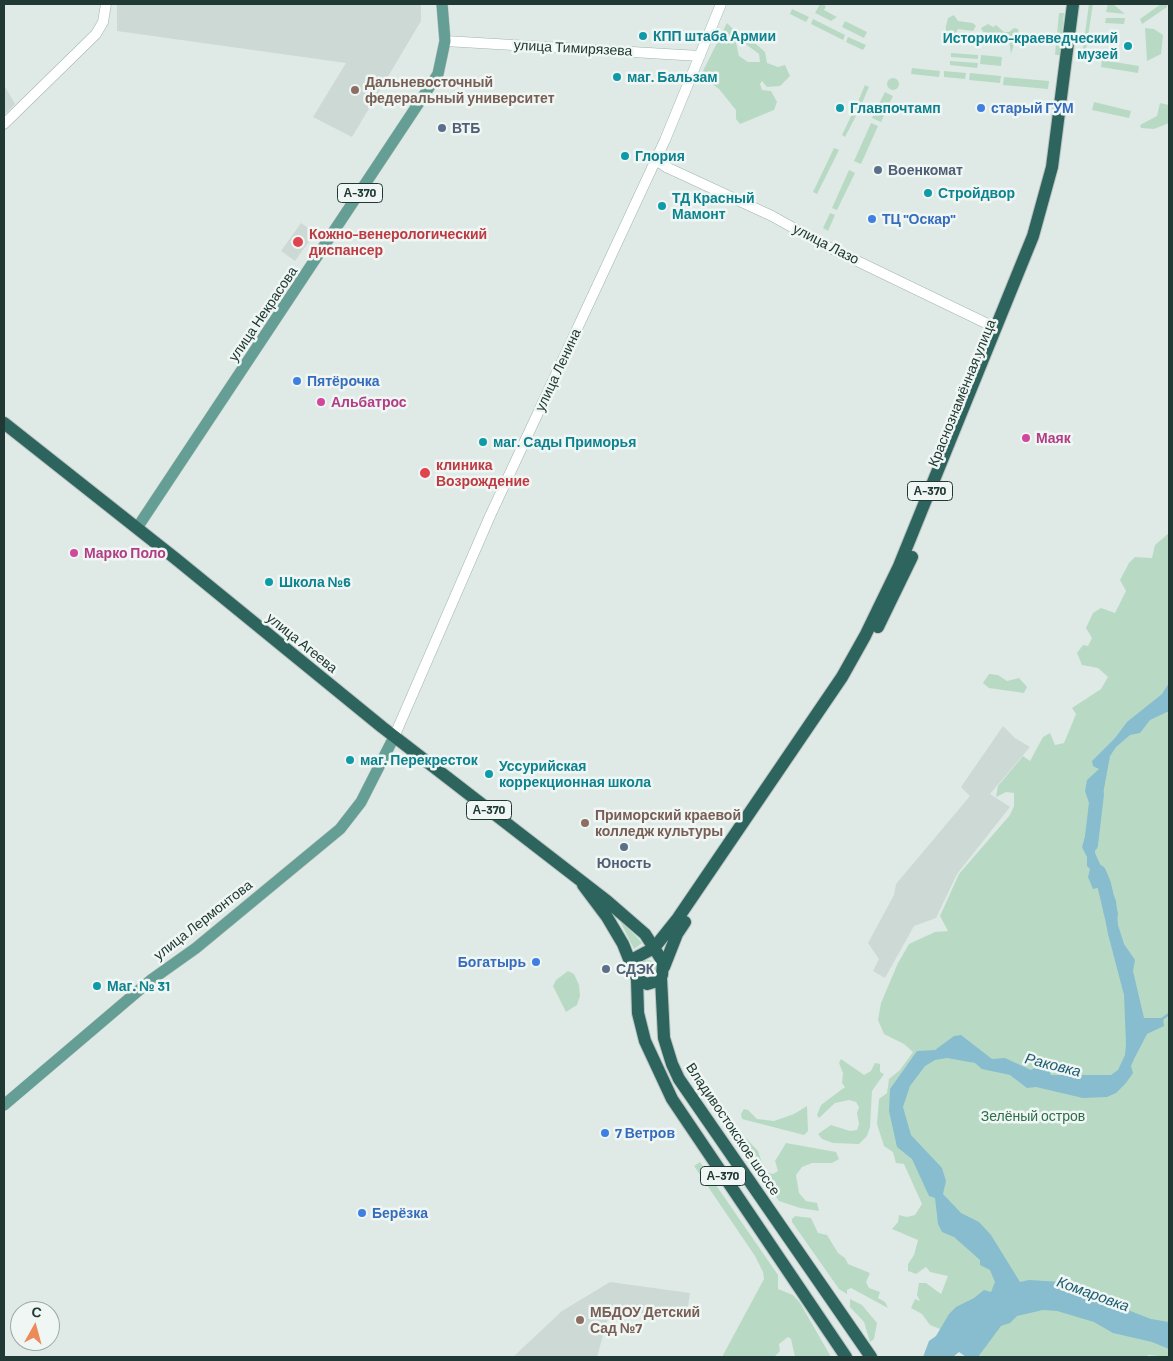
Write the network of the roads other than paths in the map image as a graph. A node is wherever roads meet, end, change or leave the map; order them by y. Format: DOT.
graph roads {
  1 [pos="106,4"];
  2 [pos="442,4"];
  3 [pos="721,4"];
  4 [pos="1073,4"];
  5 [pos="1081,4"];
  6 [pos="445,41"];
  7 [pos="700,56"];
  8 [pos="4,124"];
  9 [pos="656,160"];
  10 [pos="1039,229"];
  11 [pos="996,328"];
  12 [pos="966,411"];
  13 [pos="4,424"];
  14 [pos="137,528"];
  15 [pos="888,599"];
  16 [pos="394,737"];
  17 [pos="583,885"];
  18 [pos="654,948"];
  19 [pos="662,972"];
  20 [pos="635,975"];
  21 [pos="4,1106"];
  22 [pos="829,1297"];
  23 [pos="812,1308"];
  24 [pos="846,1357"];
  25 [pos="871,1357"];
  1 -- 8 [label="main road"];
  2 -- 6 [label="main road, улица Некрасова / А-370"];
  3 -- 7 [label="main road, улица Ленина"];
  4 -- 10 [label="highway, Краснознамённая улица / А-370"];
  5 -- 10 [label="highway, Краснознамённая улица / А-370"];
  6 -- 7 [label="main road, улица Тимирязева"];
  6 -- 14 [label="main road, улица Некрасова / А-370"];
  7 -- 9 [label="main road, улица Ленина"];
  9 -- 11 [label="main road, улица Лазо"];
  9 -- 16 [label="main road, улица Ленина"];
  10 -- 11 [label="highway, Краснознамённая улица / А-370"];
  10 -- 12 [label="highway, Краснознамённая улица / А-370"];
  11 -- 12 [label="highway, Краснознамённая улица / А-370"];
  12 -- 15 [label="highway, Краснознамённая улица / А-370"];
  13 -- 14 [label="highway, улица Агеева"];
  14 -- 16 [label="highway, улица Агеева / А-370"];
  15 -- 18 [label="highway, Краснознамённая улица / А-370"];
  15 -- 19 [label="highway, Краснознамённая улица / А-370"];
  16 -- 17 [label="highway, улица Агеева / А-370"];
  16 -- 21 [label="main road, улица Лермонтова"];
  17 -- 18 [label="highway, улица Агеева / А-370"];
  17 -- 20 [label="highway, улица Агеева / А-370"];
  18 -- 19 [label="highway, А-370"];
  18 -- 20 [label="highway, А-370"];
  19 -- 20 [label="highway"];
  19 -- 22 [label="highway, Владивостокское шоссе / А-370"];
  20 -- 23 [label="highway, А-370"];
  22 -- 23 [label="highway"];
  22 -- 25 [label="highway, Владивостокское шоссе / А-370"];
  23 -- 24 [label="highway, А-370"];
}
